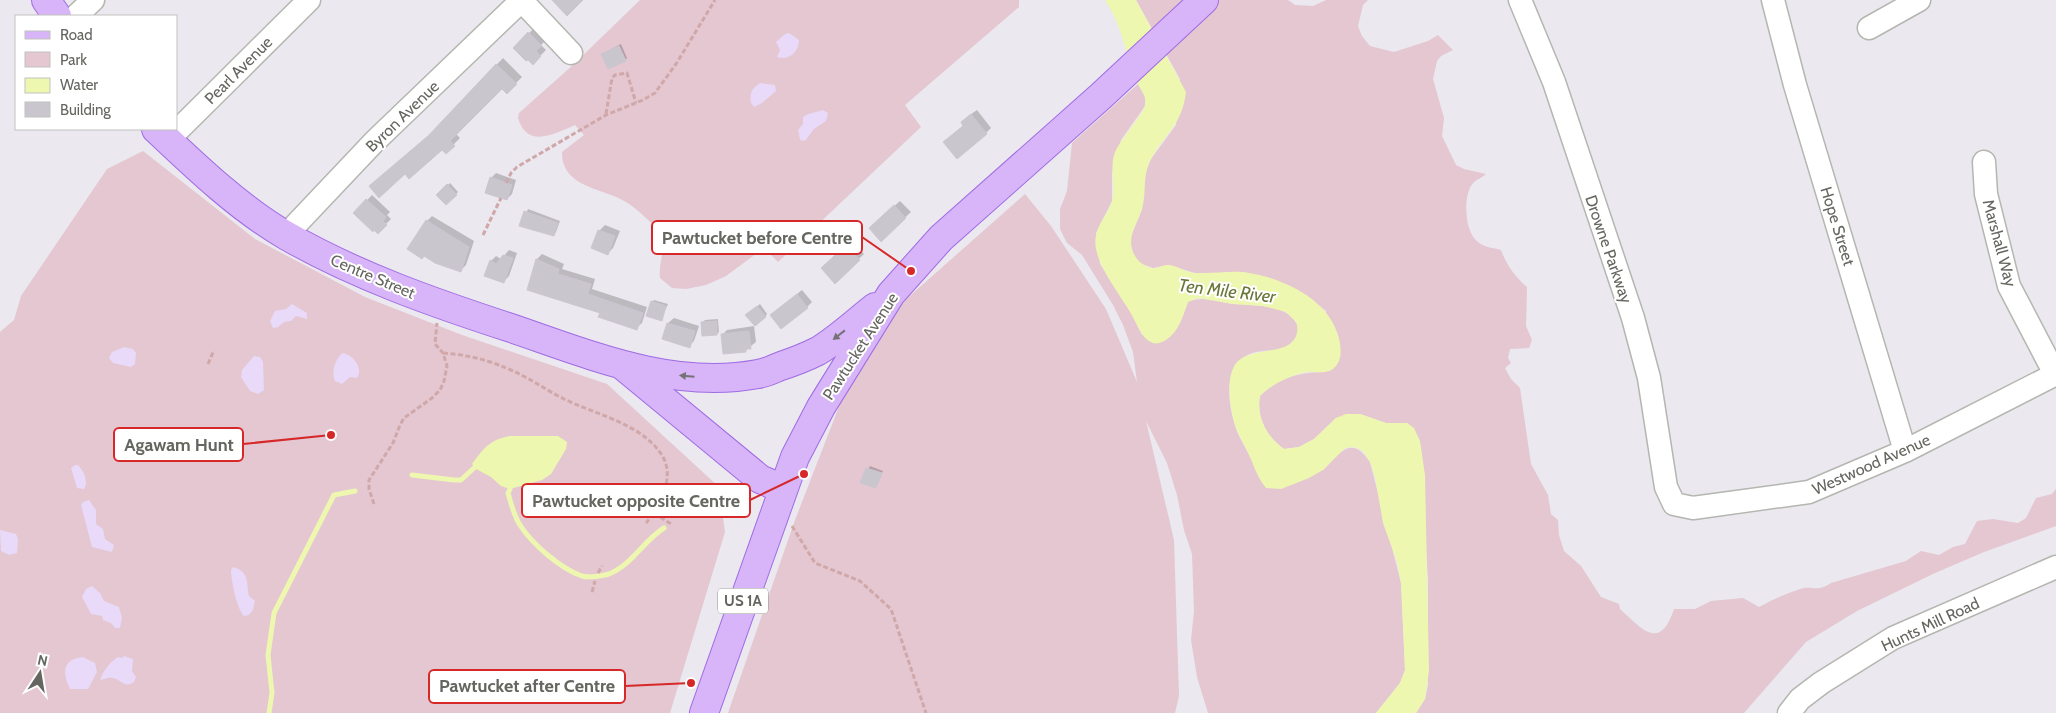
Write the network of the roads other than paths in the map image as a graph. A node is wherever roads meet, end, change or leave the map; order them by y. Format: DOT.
graph roads {
  1 [pos="46,0"];
  2 [pos="93,0"];
  3 [pos="309,0"];
  4 [pos="521,0"];
  5 [pos="1204,0"];
  6 [pos="1520,0"];
  7 [pos="1773,0"];
  8 [pos="1919,0"];
  9 [pos="56,15"];
  10 [pos="77,15"];
  11 [pos="1869,28"];
  12 [pos="571,53"];
  13 [pos="178,119"];
  14 [pos="162,134"];
  15 [pos="1984,162"];
  16 [pos="286,235"];
  17 [pos="891,294"];
  18 [pos="622,365"];
  19 [pos="2056,374"];
  20 [pos="1905,451"];
  21 [pos="780,496"];
  22 [pos="1674,504"];
  23 [pos="2056,567"];
  24 [pos="704,713"];
  25 [pos="1789,713"];
  1 -- 9 [label="main road"];
  2 -- 10 [label="street"];
  3 -- 13 [label="street, Pearl Avenue"];
  4 -- 12 [label="street"];
  4 -- 16 [label="street, Byron Avenue"];
  5 -- 17 [label="main road, Pawtucket Avenue / US 1A"];
  6 -- 22 [label="street, Drowne Parkway"];
  7 -- 20 [label="street, Hope Street"];
  8 -- 11 [label="street"];
  14 -- 16 [label="main road, Centre Street"];
  15 -- 19 [label="street, Marshall Way"];
  16 -- 18 [label="main road, Centre Street"];
  17 -- 18 [label="main road, Centre Street, one-way"];
  17 -- 21 [label="main road, Pawtucket Avenue / US 1A"];
  18 -- 21 [label="main road, Centre Street"];
  19 -- 20 [label="street, Westwood Avenue"];
  20 -- 22 [label="street, Westwood Avenue"];
  21 -- 24 [label="main road, Pawtucket Avenue / US 1A"];
  23 -- 25 [label="street, Hunts Mill Road"];
}
